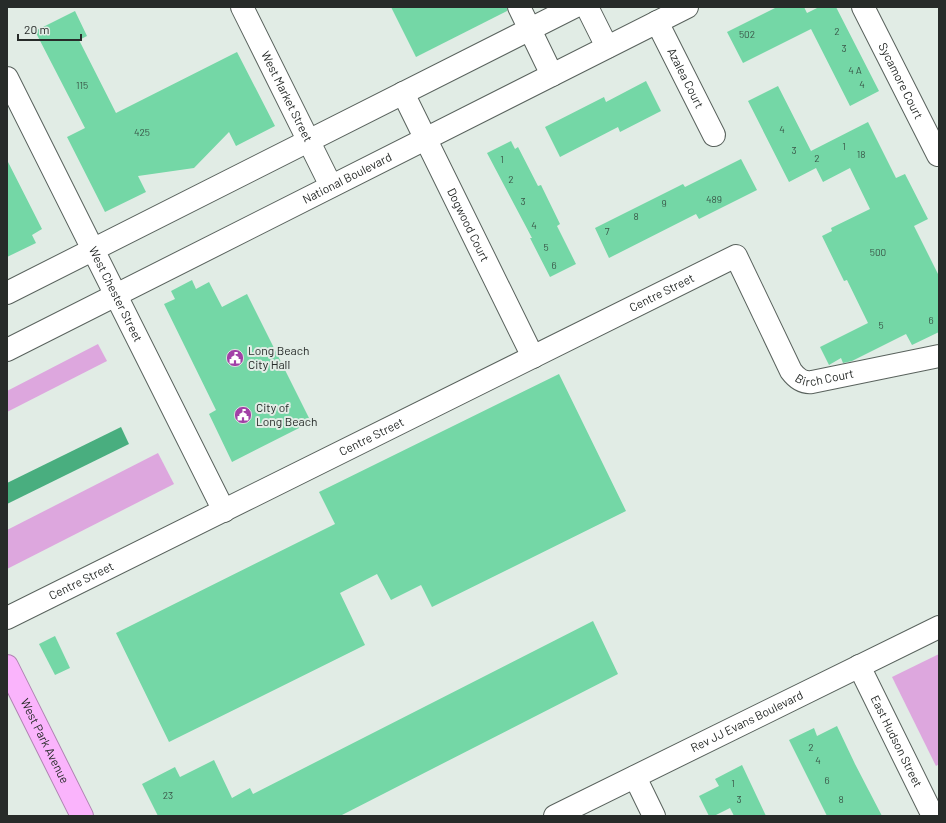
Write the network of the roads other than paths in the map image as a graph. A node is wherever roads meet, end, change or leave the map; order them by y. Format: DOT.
graph roads {
  1 [pos="242,7"];
  2 [pos="519,7"];
  3 [pos="574,7"];
  4 [pos="587,7"];
  5 [pos="687,7"];
  6 [pos="863,7"];
  7 [pos="657,22"];
  8 [pos="530,29"];
  9 [pos="607,47"];
  10 [pos="552,75"];
  11 [pos="7,78"];
  12 [pos="403,93"];
  13 [pos="714,135"];
  14 [pos="425,139"];
  15 [pos="308,141"];
  16 [pos="938,155"];
  17 [pos="331,186"];
  18 [pos="93,250"];
  19 [pos="736,256"];
  20 [pos="7,293"];
  21 [pos="116,295"];
  22 [pos="7,350"];
  23 [pos="939,356"];
  24 [pos="532,357"];
  25 [pos="224,511"];
  26 [pos="7,618"];
  27 [pos="939,627"];
  28 [pos="7,666"];
  29 [pos="859,666"];
  30 [pos="635,777"];
  31 [pos="82,816"];
  32 [pos="555,816"];
  33 [pos="654,816"];
  34 [pos="934,816"];
  1 -- 15 [label="street, West Market Street"];
  2 -- 8 [label="street"];
  3 -- 8 [label="street"];
  4 -- 9 [label="street"];
  5 -- 7 [label="street, National Boulevard"];
  6 -- 16 [label="street, Sycamore Court"];
  7 -- 9 [label="street, National Boulevard"];
  7 -- 13 [label="street, Azalea Court"];
  8 -- 10 [label="street"];
  8 -- 12 [label="street"];
  9 -- 10 [label="street, National Boulevard"];
  10 -- 14 [label="street, National Boulevard"];
  11 -- 18 [label="street, West Chester Street"];
  12 -- 14 [label="street, Dogwood Court"];
  12 -- 15 [label="street"];
  14 -- 17 [label="street, National Boulevard"];
  14 -- 24 [label="street, Dogwood Court"];
  15 -- 17 [label="street, West Market Street"];
  15 -- 18 [label="street"];
  17 -- 21 [label="street, National Boulevard"];
  18 -- 20 [label="street"];
  18 -- 21 [label="street, West Chester Street"];
  19 -- 23 [label="street, Birch Court"];
  19 -- 24 [label="street, Centre Street"];
  21 -- 22 [label="street, National Boulevard"];
  21 -- 25 [label="street, West Chester Street"];
  24 -- 25 [label="street, Centre Street"];
  25 -- 26 [label="street, Centre Street"];
  27 -- 29 [label="street, Rev JJ Evans Boulevard"];
  28 -- 31 [label="highway, West Park Avenue"];
  29 -- 30 [label="street, Rev JJ Evans Boulevard"];
  29 -- 34 [label="street, East Hudson Street"];
  30 -- 32 [label="street, Rev JJ Evans Boulevard"];
  30 -- 33 [label="street"];
}
